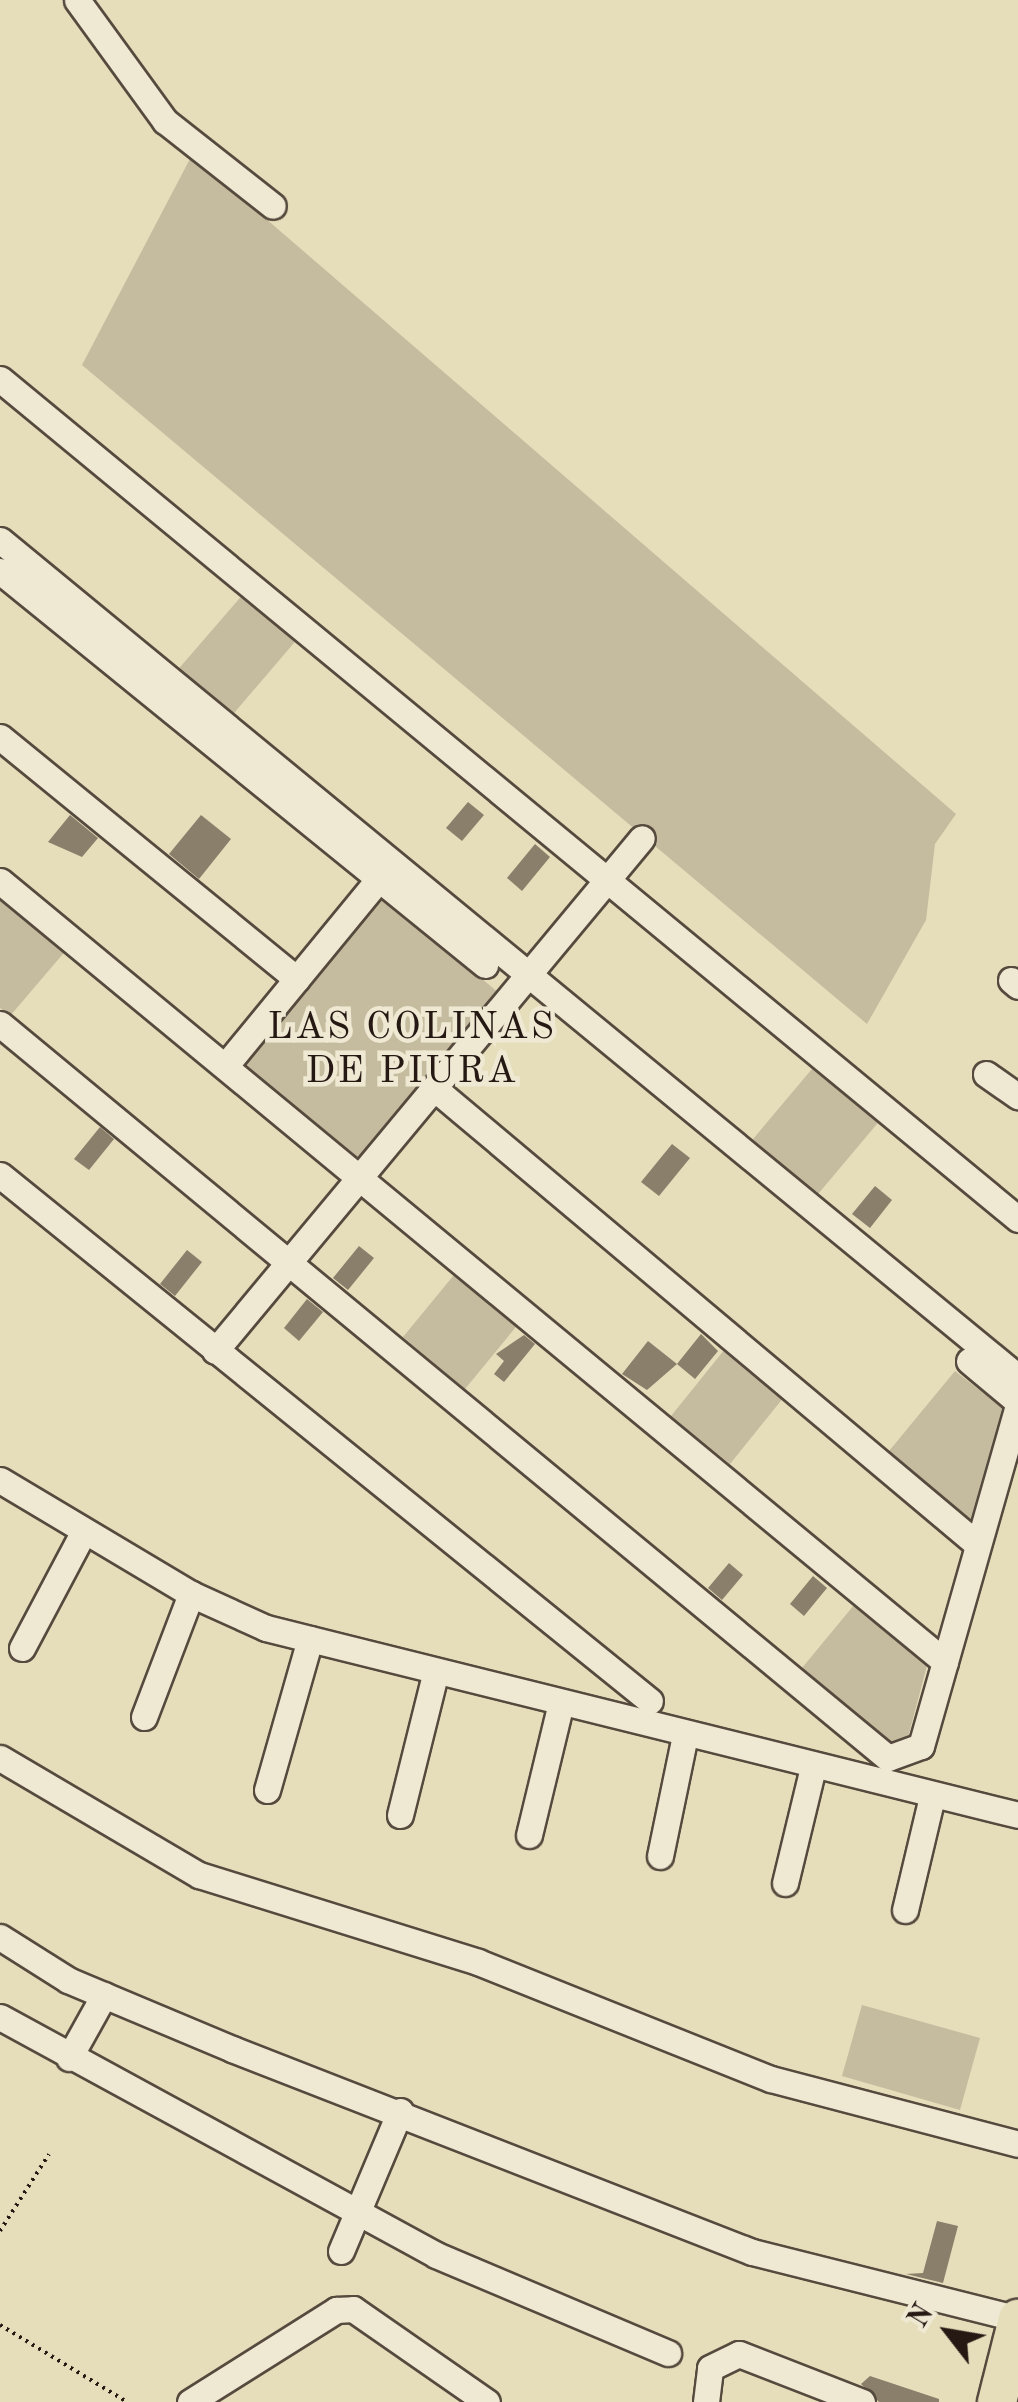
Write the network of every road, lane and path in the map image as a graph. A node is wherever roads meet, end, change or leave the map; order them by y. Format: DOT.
graph roads {
  1 [pos="76,0"];
  2 [pos="273,206"];
  3 [pos="0,379"];
  4 [pos="0,540"];
  5 [pos="0,571"];
  6 [pos="0,738"];
  7 [pos="642,838"];
  8 [pos="609,878"];
  9 [pos="379,879"];
  10 [pos="0,881"];
  11 [pos="297,979"];
  12 [pos="521,984"];
  13 [pos="0,1024"];
  14 [pos="226,1065"];
  15 [pos="986,1074"];
  16 [pos="434,1088"];
  17 [pos="1018,1096"];
  18 [pos="0,1175"];
  19 [pos="360,1177"];
  20 [pos="1018,1219"];
  21 [pos="288,1264"];
  22 [pos="215,1351"];
  23 [pos="1018,1377"];
  24 [pos="1018,1404"];
  25 [pos="0,1480"];
  26 [pos="84,1531"];
  27 [pos="978,1545"];
  28 [pos="191,1594"];
  29 [pos="310,1638"];
  30 [pos="22,1648"];
  31 [pos="944,1662"];
  32 [pos="436,1671"];
  33 [pos="650,1701"];
  34 [pos="560,1703"];
  35 [pos="144,1717"];
  36 [pos="685,1735"];
  37 [pos="0,1758"];
  38 [pos="813,1767"];
  39 [pos="267,1790"];
  40 [pos="932,1797"];
  41 [pos="400,1815"];
  42 [pos="1018,1815"];
  43 [pos="529,1834"];
  44 [pos="660,1856"];
  45 [pos="784,1883"];
  46 [pos="905,1910"];
  47 [pos="0,1937"];
  48 [pos="104,1995"];
  49 [pos="0,2017"];
  50 [pos="69,2058"];
  51 [pos="400,2111"];
  52 [pos="1018,2144"];
  53 [pos="50,2154"];
  54 [pos="358,2212"];
  55 [pos="0,2231"];
  56 [pos="341,2251"];
  57 [pos="1018,2319"];
  58 [pos="0,2325"];
  59 [pos="668,2353"];
  60 [pos="127,2402"];
  61 [pos="190,2402"];
  62 [pos="487,2402"];
  63 [pos="706,2402"];
  64 [pos="862,2402"];
  65 [pos="997,2402"];
  1 -- 2 [label="street"];
  3 -- 8 [label="street"];
  4 -- 12 [label="street"];
  5 -- 9 [label="street"];
  6 -- 11 [label="street"];
  7 -- 8 [label="street"];
  8 -- 12 [label="street"];
  8 -- 20 [label="street"];
  9 -- 11 [label="street"];
  9 -- 12 [label="street"];
  10 -- 14 [label="street"];
  11 -- 14 [label="street"];
  12 -- 16 [label="street"];
  12 -- 23 [label="street"];
  12 -- 24 [label="street"];
  13 -- 21 [label="street"];
  14 -- 19 [label="street"];
  15 -- 17 [label="street"];
  16 -- 19 [label="street"];
  16 -- 27 [label="street"];
  18 -- 22 [label="street"];
  19 -- 21 [label="street"];
  19 -- 31 [label="street"];
  21 -- 22 [label="street"];
  21 -- 31 [label="street"];
  22 -- 33 [label="street"];
  24 -- 27 [label="street"];
  25 -- 26 [label="street"];
  26 -- 28 [label="street"];
  26 -- 30 [label="street"];
  27 -- 31 [label="street"];
  28 -- 29 [label="street"];
  28 -- 35 [label="street"];
  29 -- 32 [label="street"];
  29 -- 39 [label="street"];
  32 -- 34 [label="street"];
  32 -- 41 [label="street"];
  34 -- 36 [label="street"];
  34 -- 43 [label="street"];
  36 -- 38 [label="street"];
  36 -- 44 [label="street"];
  37 -- 52 [label="street"];
  38 -- 40 [label="street"];
  38 -- 45 [label="street"];
  40 -- 42 [label="street"];
  40 -- 46 [label="street"];
  47 -- 48 [label="street"];
  48 -- 50 [label="street"];
  48 -- 51 [label="street"];
  49 -- 50 [label="street"];
  50 -- 54 [label="street"];
  51 -- 54 [label="street"];
  51 -- 57 [label="street"];
  53 -- 55 [label="path"];
  54 -- 56 [label="street"];
  54 -- 59 [label="street"];
  57 -- 65 [label="highway"];
  58 -- 60 [label="path"];
  61 -- 62 [label="street"];
  63 -- 64 [label="street"];
}
